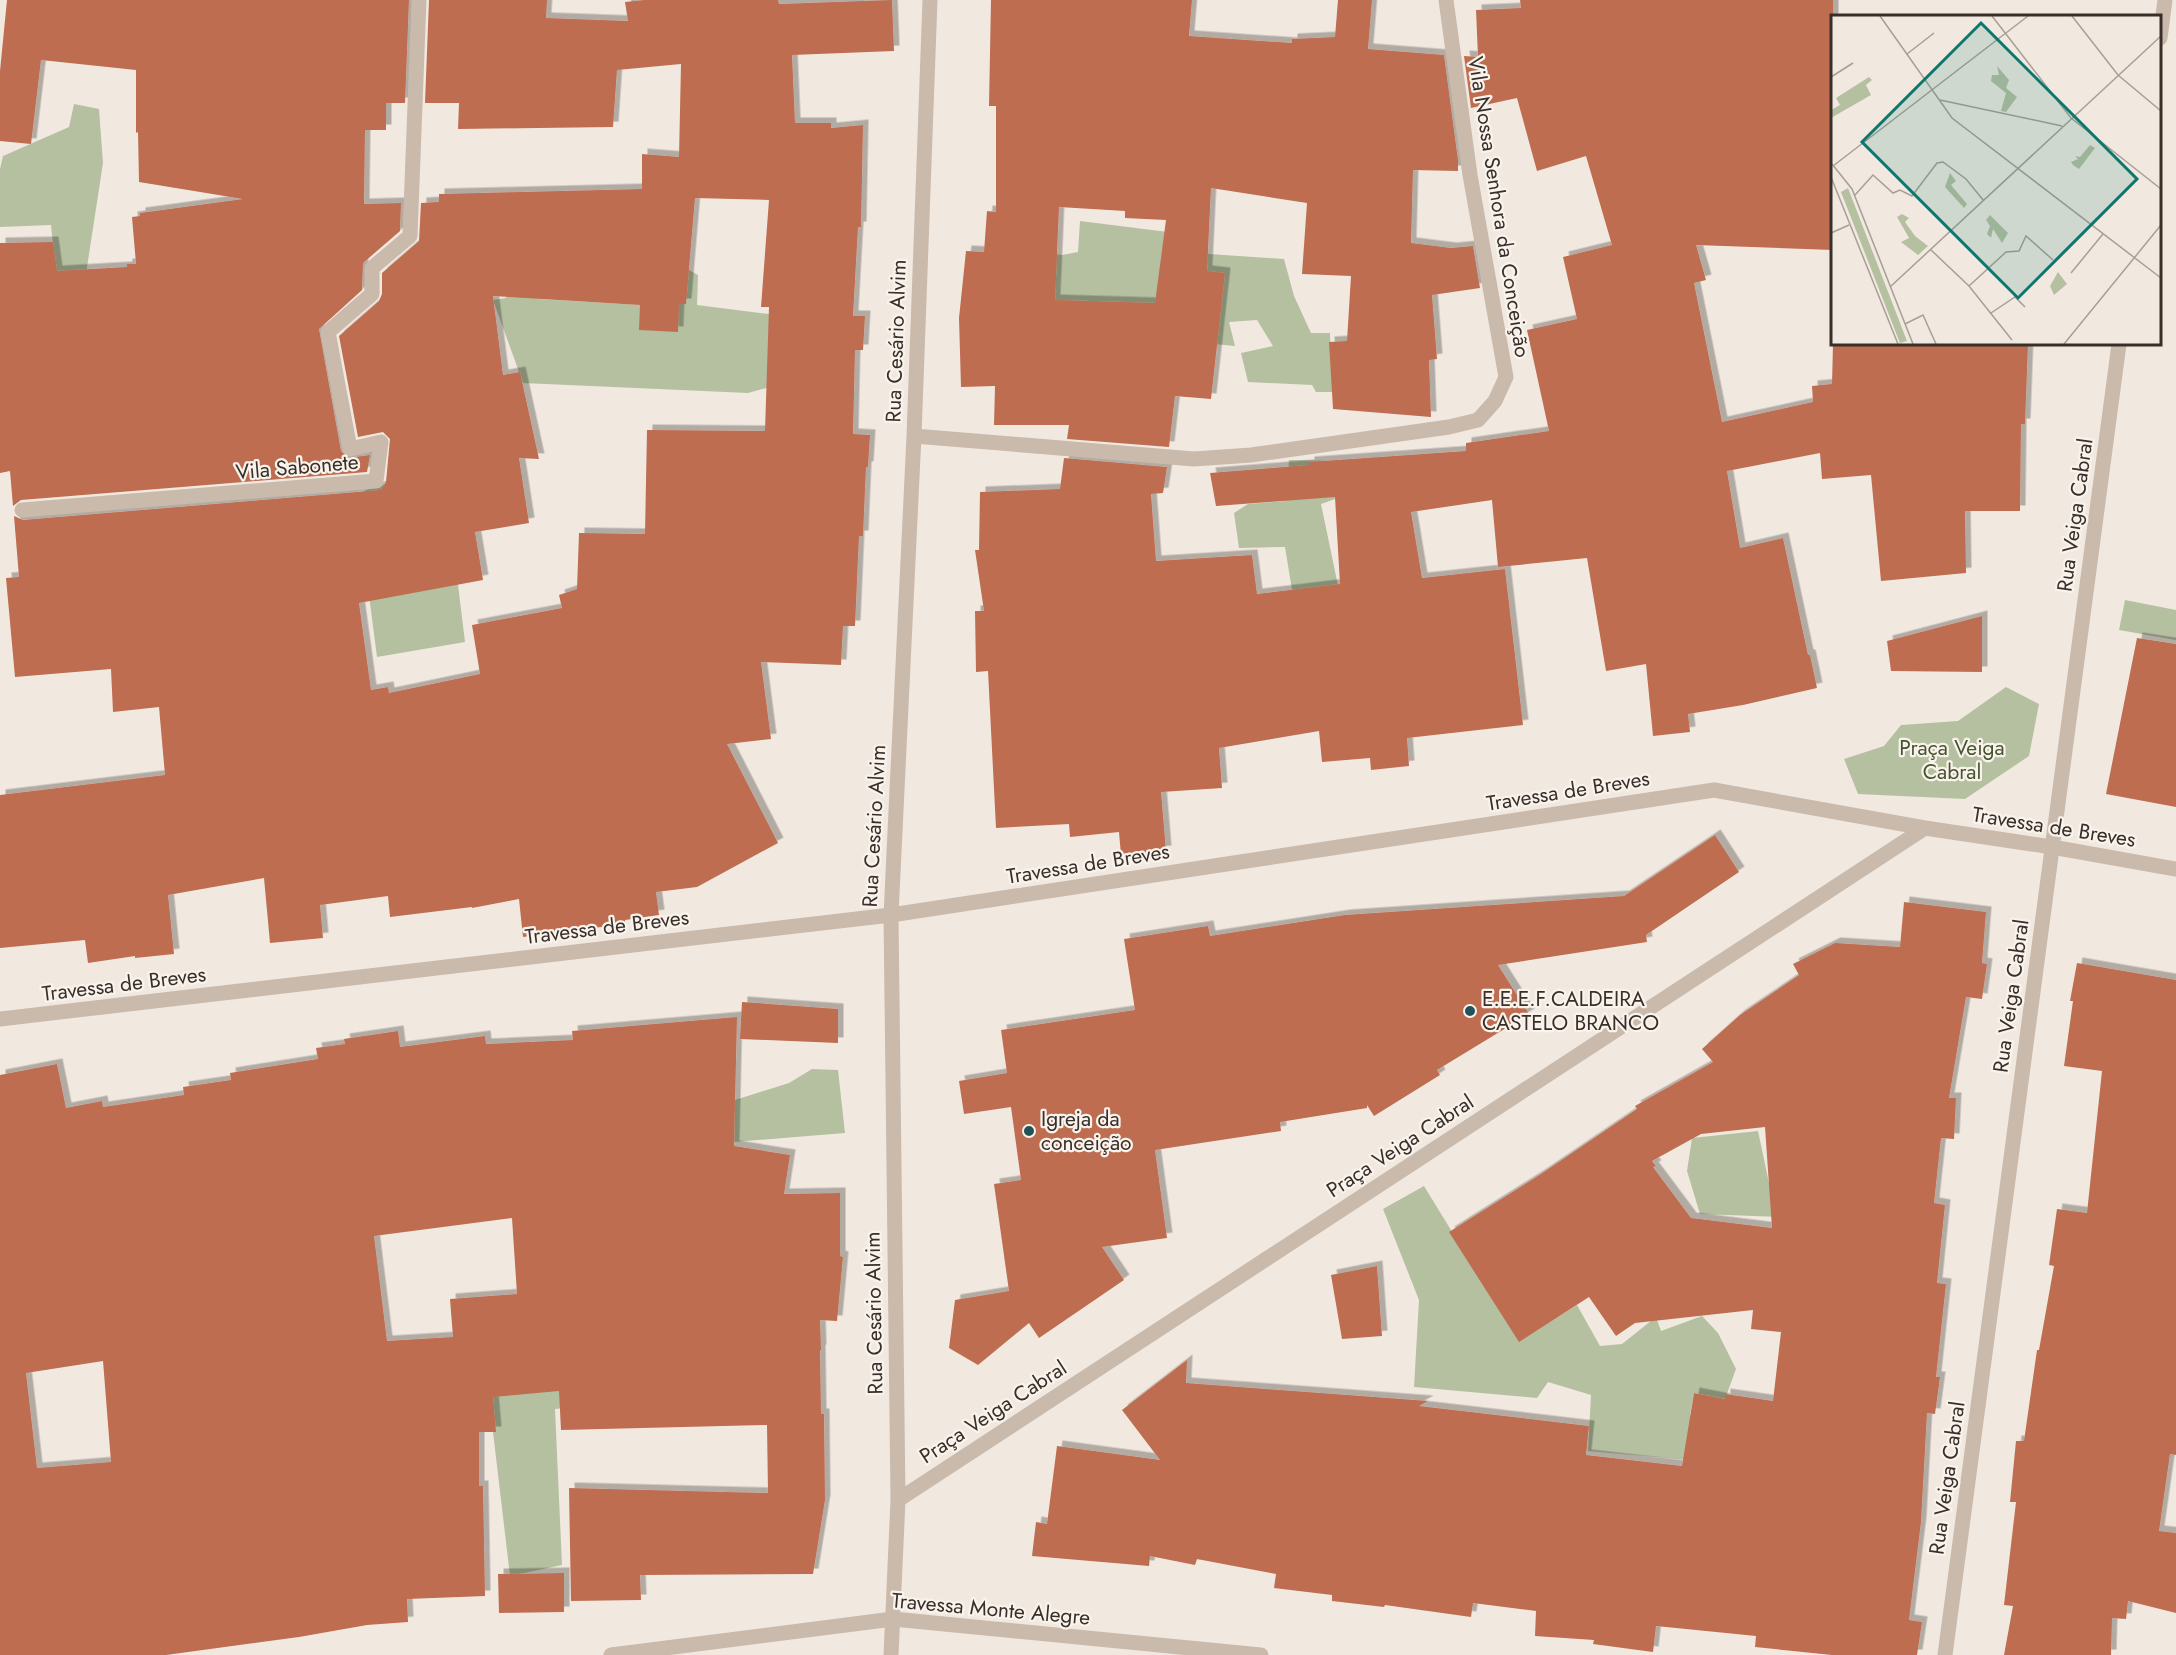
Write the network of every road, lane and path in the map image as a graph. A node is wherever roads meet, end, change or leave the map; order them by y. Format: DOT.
graph roads {
  1 [pos="420,0"];
  2 [pos="930,0"];
  3 [pos="1446,0"];
  4 [pos="2164,0"];
  5 [pos="2161,28"];
  6 [pos="2119,345"];
  7 [pos="914,436"];
  8 [pos="22,510"];
  9 [pos="1925,828"];
  10 [pos="2052,847"];
  11 [pos="2176,870"];
  12 [pos="891,915"];
  13 [pos="0,1020"];
  14 [pos="897,1500"];
  15 [pos="892,1619"];
  16 [pos="611,1655"];
  17 [pos="891,1655"];
  18 [pos="1261,1655"];
  19 [pos="1944,1655"];
  1 -- 8 [label="street, Vila Sabonete"];
  2 -- 7 [label="street, Rua Cesário Alvim"];
  3 -- 7 [label="street, Vila Nossa Senhora da Conceição"];
  4 -- 5 [label="street"];
  6 -- 10 [label="street, Rua Veiga Cabral"];
  7 -- 12 [label="street, Rua Cesário Alvim"];
  9 -- 10 [label="street, Travessa de Breves"];
  9 -- 12 [label="street, Travessa de Breves"];
  9 -- 14 [label="street, Praça Veiga Cabral"];
  10 -- 11 [label="street, Travessa de Breves"];
  10 -- 19 [label="street, Rua Veiga Cabral"];
  12 -- 13 [label="street, Travessa de Breves"];
  12 -- 14 [label="street, Rua Cesário Alvim"];
  14 -- 15 [label="street, Rua Cesário Alvim"];
  15 -- 16 [label="street, Travessa Monte Alegre"];
  15 -- 17 [label="street, Rua Cesário Alvim"];
  15 -- 18 [label="street, Travessa Monte Alegre"];
}
